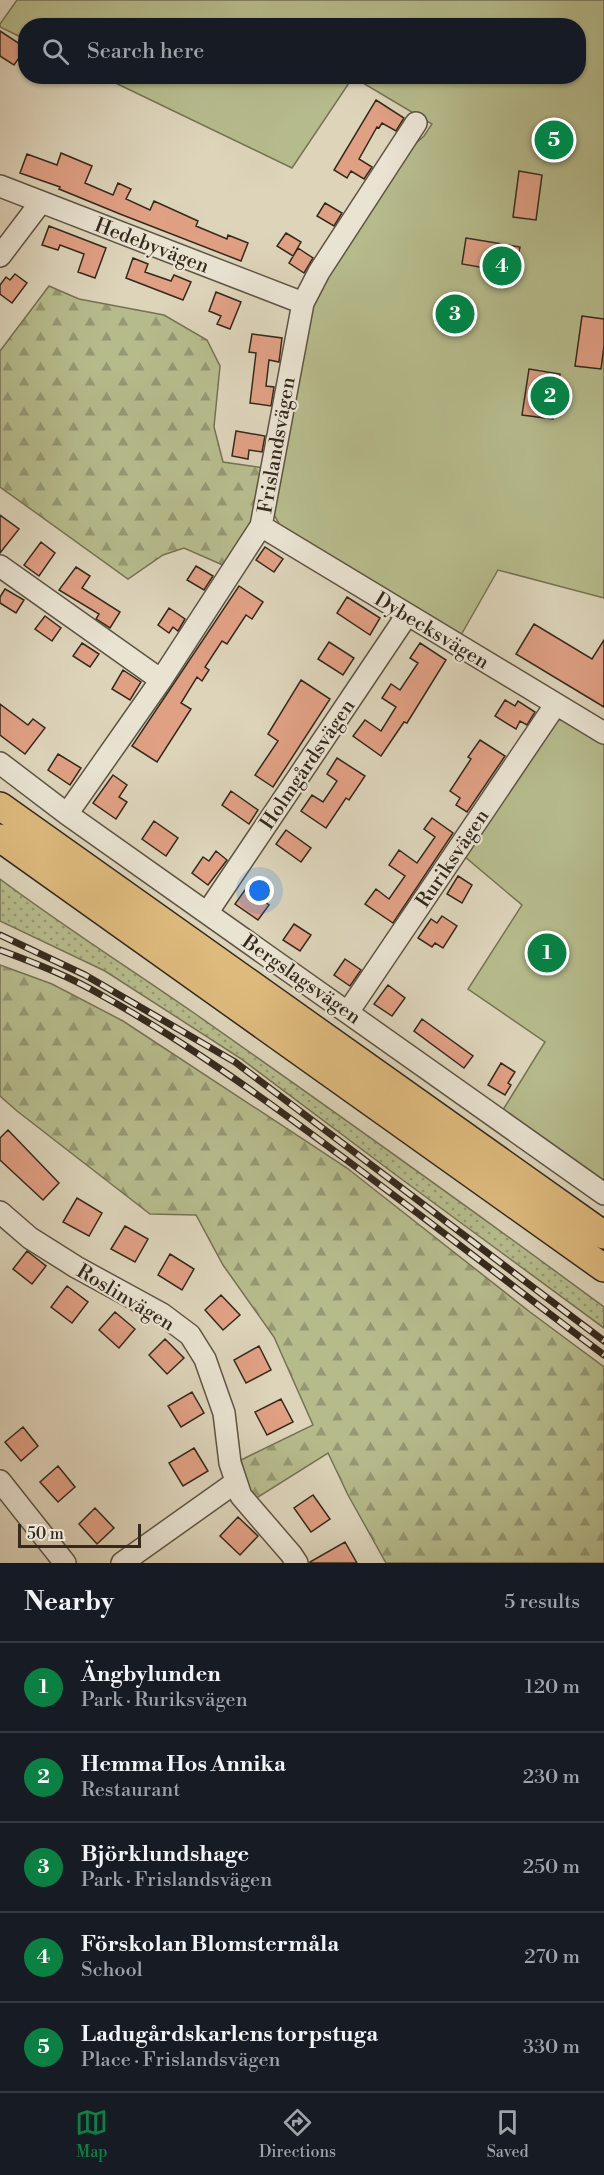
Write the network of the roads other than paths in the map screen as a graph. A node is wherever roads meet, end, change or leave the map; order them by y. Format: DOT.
graph roads {
  1 [pos="417,123"];
  2 [pos="0,186"];
  3 [pos="41,202"];
  4 [pos="0,256"];
  5 [pos="303,303"];
  6 [pos="261,526"];
  7 [pos="0,566"];
  8 [pos="407,615"];
  9 [pos="161,680"];
  10 [pos="556,704"];
  11 [pos="604,733"];
  12 [pos="0,764"];
  13 [pos="0,806"];
  14 [pos="67,814"];
  15 [pos="0,838"];
  16 [pos="207,913"];
  17 [pos="348,1012"];
  18 [pos="604,1194"];
  19 [pos="0,1212"];
  20 [pos="604,1235"];
  21 [pos="604,1268"];
  22 [pos="0,1481"];
  23 [pos="236,1482"];
  24 [pos="65,1563"];
  25 [pos="122,1563"];
  26 [pos="297,1563"];
  1 -- 5 [label="street, Frislandsvägen"];
  2 -- 3 [label="street, Hedebyvägen"];
  3 -- 4 [label="street"];
  3 -- 5 [label="street, Hedebyvägen"];
  5 -- 6 [label="street, Frislandsvägen"];
  6 -- 8 [label="street, Dybecksvägen"];
  6 -- 9 [label="street, Frislandsvägen"];
  7 -- 9 [label="street"];
  8 -- 10 [label="street, Dybecksvägen"];
  8 -- 16 [label="street, Holmgårdsvägen"];
  9 -- 14 [label="street, Frislandsvägen"];
  10 -- 11 [label="street, Dybecksvägen"];
  10 -- 17 [label="street, Ruriksvägen"];
  12 -- 14 [label="street, Bergslagsvägen"];
  13 -- 20 [label="main road, Bergslagsvägen"];
  14 -- 16 [label="street, Bergslagsvägen"];
  15 -- 21 [label="main road"];
  16 -- 17 [label="street, Bergslagsvägen"];
  17 -- 18 [label="street, Bergslagsvägen"];
  19 -- 23 [label="street, Roslinvägen"];
  22 -- 24 [label="street"];
  23 -- 25 [label="street"];
  23 -- 26 [label="street, Roslinvägen"];
}
